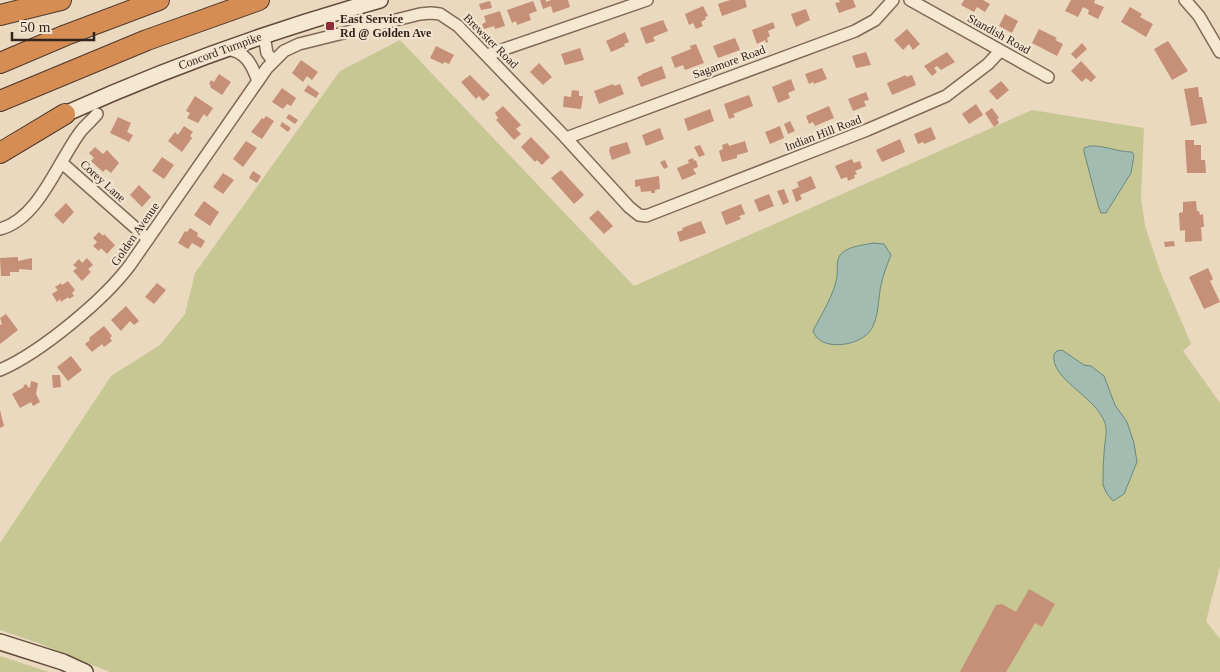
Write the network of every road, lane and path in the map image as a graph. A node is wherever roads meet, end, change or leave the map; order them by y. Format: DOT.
graph roads {
  1 [pos="32,0"];
  2 [pos="61,0"];
  3 [pos="160,0"];
  4 [pos="260,0"];
  5 [pos="380,0"];
  6 [pos="647,0"];
  7 [pos="893,0"];
  8 [pos="910,0"];
  9 [pos="1185,0"];
  10 [pos="0,14"];
  11 [pos="264,36"];
  12 [pos="226,49"];
  13 [pos="1000,51"];
  14 [pos="1220,52"];
  15 [pos="487,55"];
  16 [pos="273,61"];
  17 [pos="0,63"];
  18 [pos="1048,77"];
  19 [pos="258,81"];
  20 [pos="0,101"];
  21 [pos="65,114"];
  22 [pos="97,114"];
  23 [pos="566,138"];
  24 [pos="0,141"];
  25 [pos="0,153"];
  26 [pos="62,162"];
  27 [pos="643,216"];
  28 [pos="0,229"];
  29 [pos="148,239"];
  30 [pos="0,370"];
  31 [pos="0,642"];
  32 [pos="85,672"];
  1 -- 10 [label="main road"];
  2 -- 10 [label="highway"];
  3 -- 17 [label="highway"];
  4 -- 20 [label="highway"];
  5 -- 11 [label="main road, Concord Turnpike"];
  6 -- 15 [label="street"];
  7 -- 23 [label="street, Sagamore Road"];
  8 -- 13 [label="street, Standish Road"];
  9 -- 14 [label="street"];
  11 -- 12 [label="main road, Concord Turnpike"];
  11 -- 16 [label="street"];
  12 -- 19 [label="street"];
  12 -- 21 [label="main road, Concord Turnpike"];
  13 -- 18 [label="street, Standish Road"];
  13 -- 27 [label="street, Indian Hill Road"];
  15 -- 16 [label="street, Brewster Road"];
  15 -- 23 [label="street, Brewster Road"];
  16 -- 19 [label="street, Golden Avenue"];
  19 -- 29 [label="street, Golden Avenue"];
  21 -- 24 [label="highway"];
  21 -- 25 [label="highway"];
  22 -- 26 [label="street"];
  23 -- 27 [label="street, Brewster Road"];
  26 -- 28 [label="street"];
  26 -- 29 [label="street, Corey Lane"];
  29 -- 30 [label="street, Golden Avenue"];
  31 -- 32 [label="main road"];
}
